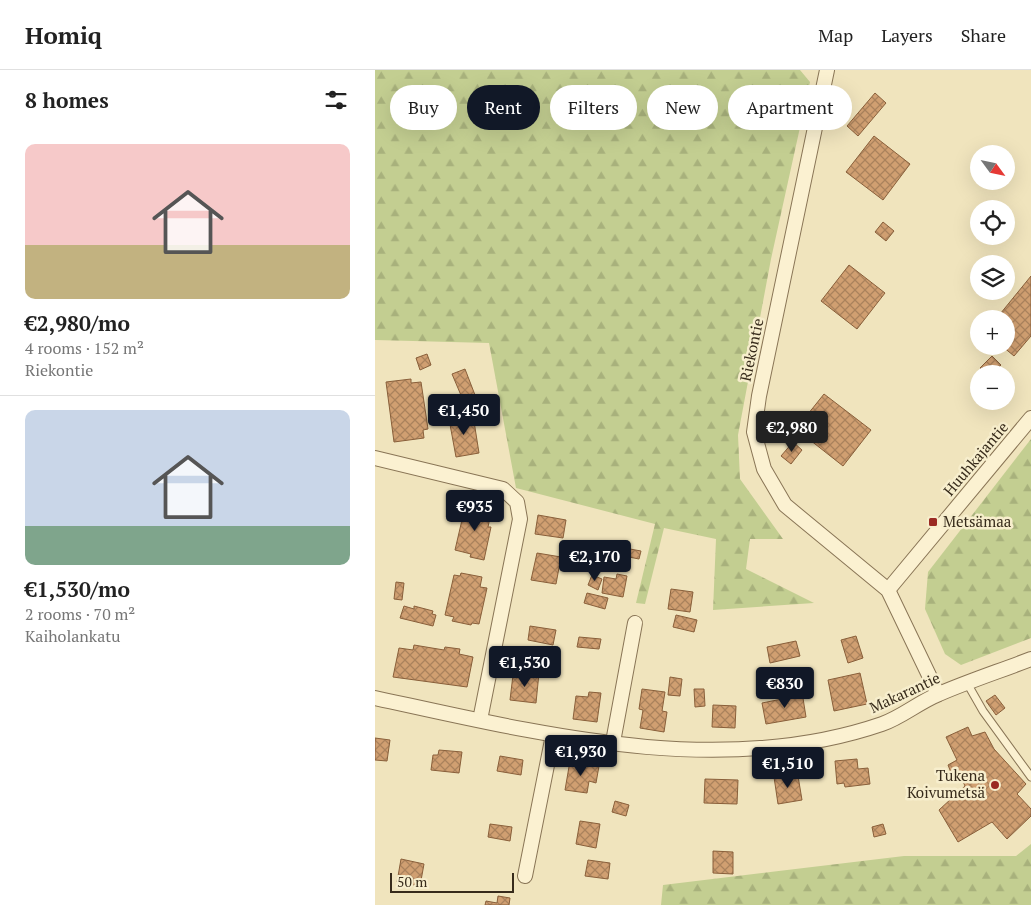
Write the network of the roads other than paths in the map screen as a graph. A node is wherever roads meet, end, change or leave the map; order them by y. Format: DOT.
graph roads {
  1 [pos="827,70"];
  2 [pos="1031,418"];
  3 [pos="375,458"];
  4 [pos="888,590"];
  5 [pos="635,623"];
  6 [pos="1031,659"];
  7 [pos="967,683"];
  8 [pos="938,694"];
  9 [pos="375,698"];
  10 [pos="480,720"];
  11 [pos="553,735"];
  12 [pos="613,742"];
  13 [pos="1031,777"];
  14 [pos="525,876"];
  1 -- 4 [label="street, Riekontie"];
  2 -- 4 [label="street, Huuhkajantie"];
  3 -- 10 [label="street"];
  4 -- 8 [label="street, Riekontie"];
  5 -- 12 [label="street"];
  6 -- 7 [label="street, Makarantie"];
  7 -- 8 [label="street, Makarantie"];
  7 -- 13 [label="lane"];
  8 -- 12 [label="street, Makarantie"];
  9 -- 10 [label="street, Makarantie"];
  10 -- 11 [label="street, Makarantie"];
  11 -- 12 [label="street, Makarantie"];
  11 -- 14 [label="street"];
}
